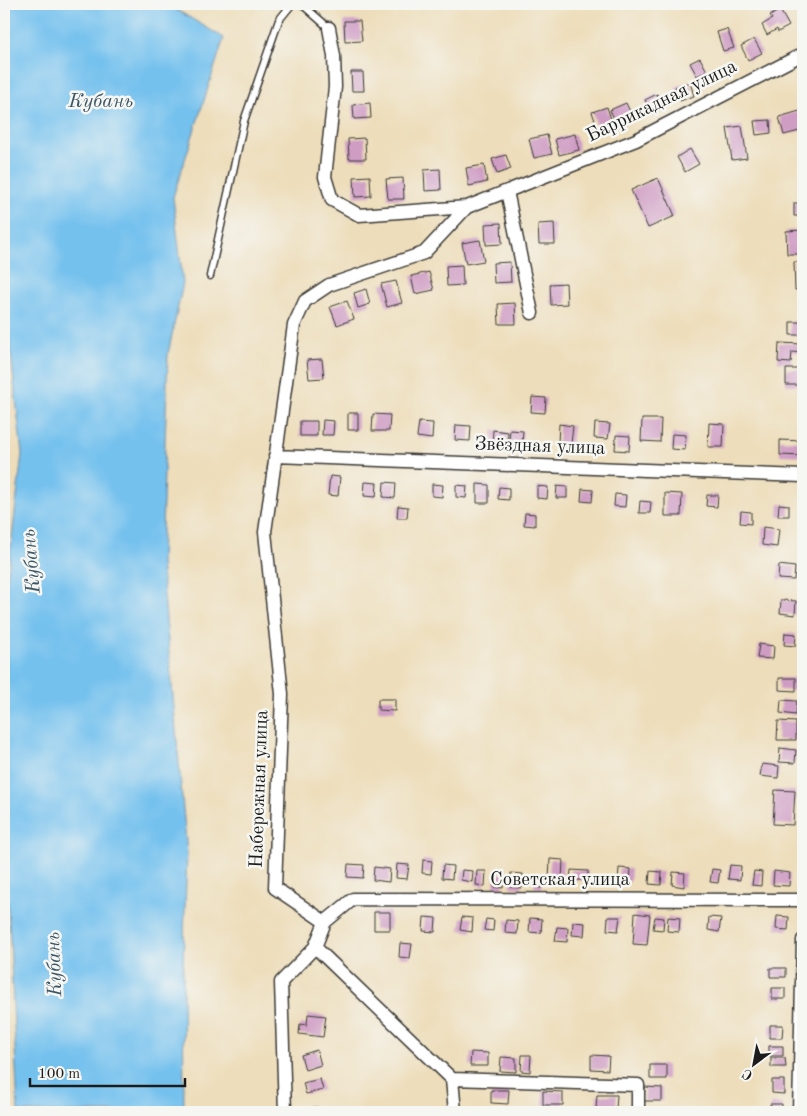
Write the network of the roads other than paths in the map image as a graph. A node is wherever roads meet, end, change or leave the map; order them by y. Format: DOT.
graph roads {
  1 [pos="292,4"];
  2 [pos="304,4"];
  3 [pos="329,28"];
  4 [pos="803,54"];
  5 [pos="507,191"];
  6 [pos="467,207"];
  7 [pos="210,276"];
  8 [pos="532,314"];
  9 [pos="275,456"];
  10 [pos="803,476"];
  11 [pos="803,900"];
  12 [pos="325,922"];
  13 [pos="803,940"];
  14 [pos="315,948"];
  15 [pos="452,1079"];
  16 [pos="285,1112"];
  17 [pos="455,1112"];
  18 [pos="638,1112"];
  19 [pos="799,1112"];
  1 -- 7 [label="lane"];
  2 -- 3 [label="lane"];
  3 -- 6 [label="street, Баррикадная улица"];
  4 -- 5 [label="street, Баррикадная улица"];
  5 -- 6 [label="street, Баррикадная улица"];
  5 -- 8 [label="street"];
  6 -- 9 [label="street, Баррикадная улица"];
  9 -- 10 [label="street, Звёздная улица"];
  9 -- 12 [label="street, Набережная улица"];
  11 -- 12 [label="street, Советская улица"];
  12 -- 14 [label="street"];
  13 -- 19 [label="street"];
  14 -- 15 [label="street"];
  14 -- 16 [label="street"];
  15 -- 17 [label="street"];
  15 -- 18 [label="street"];
}
